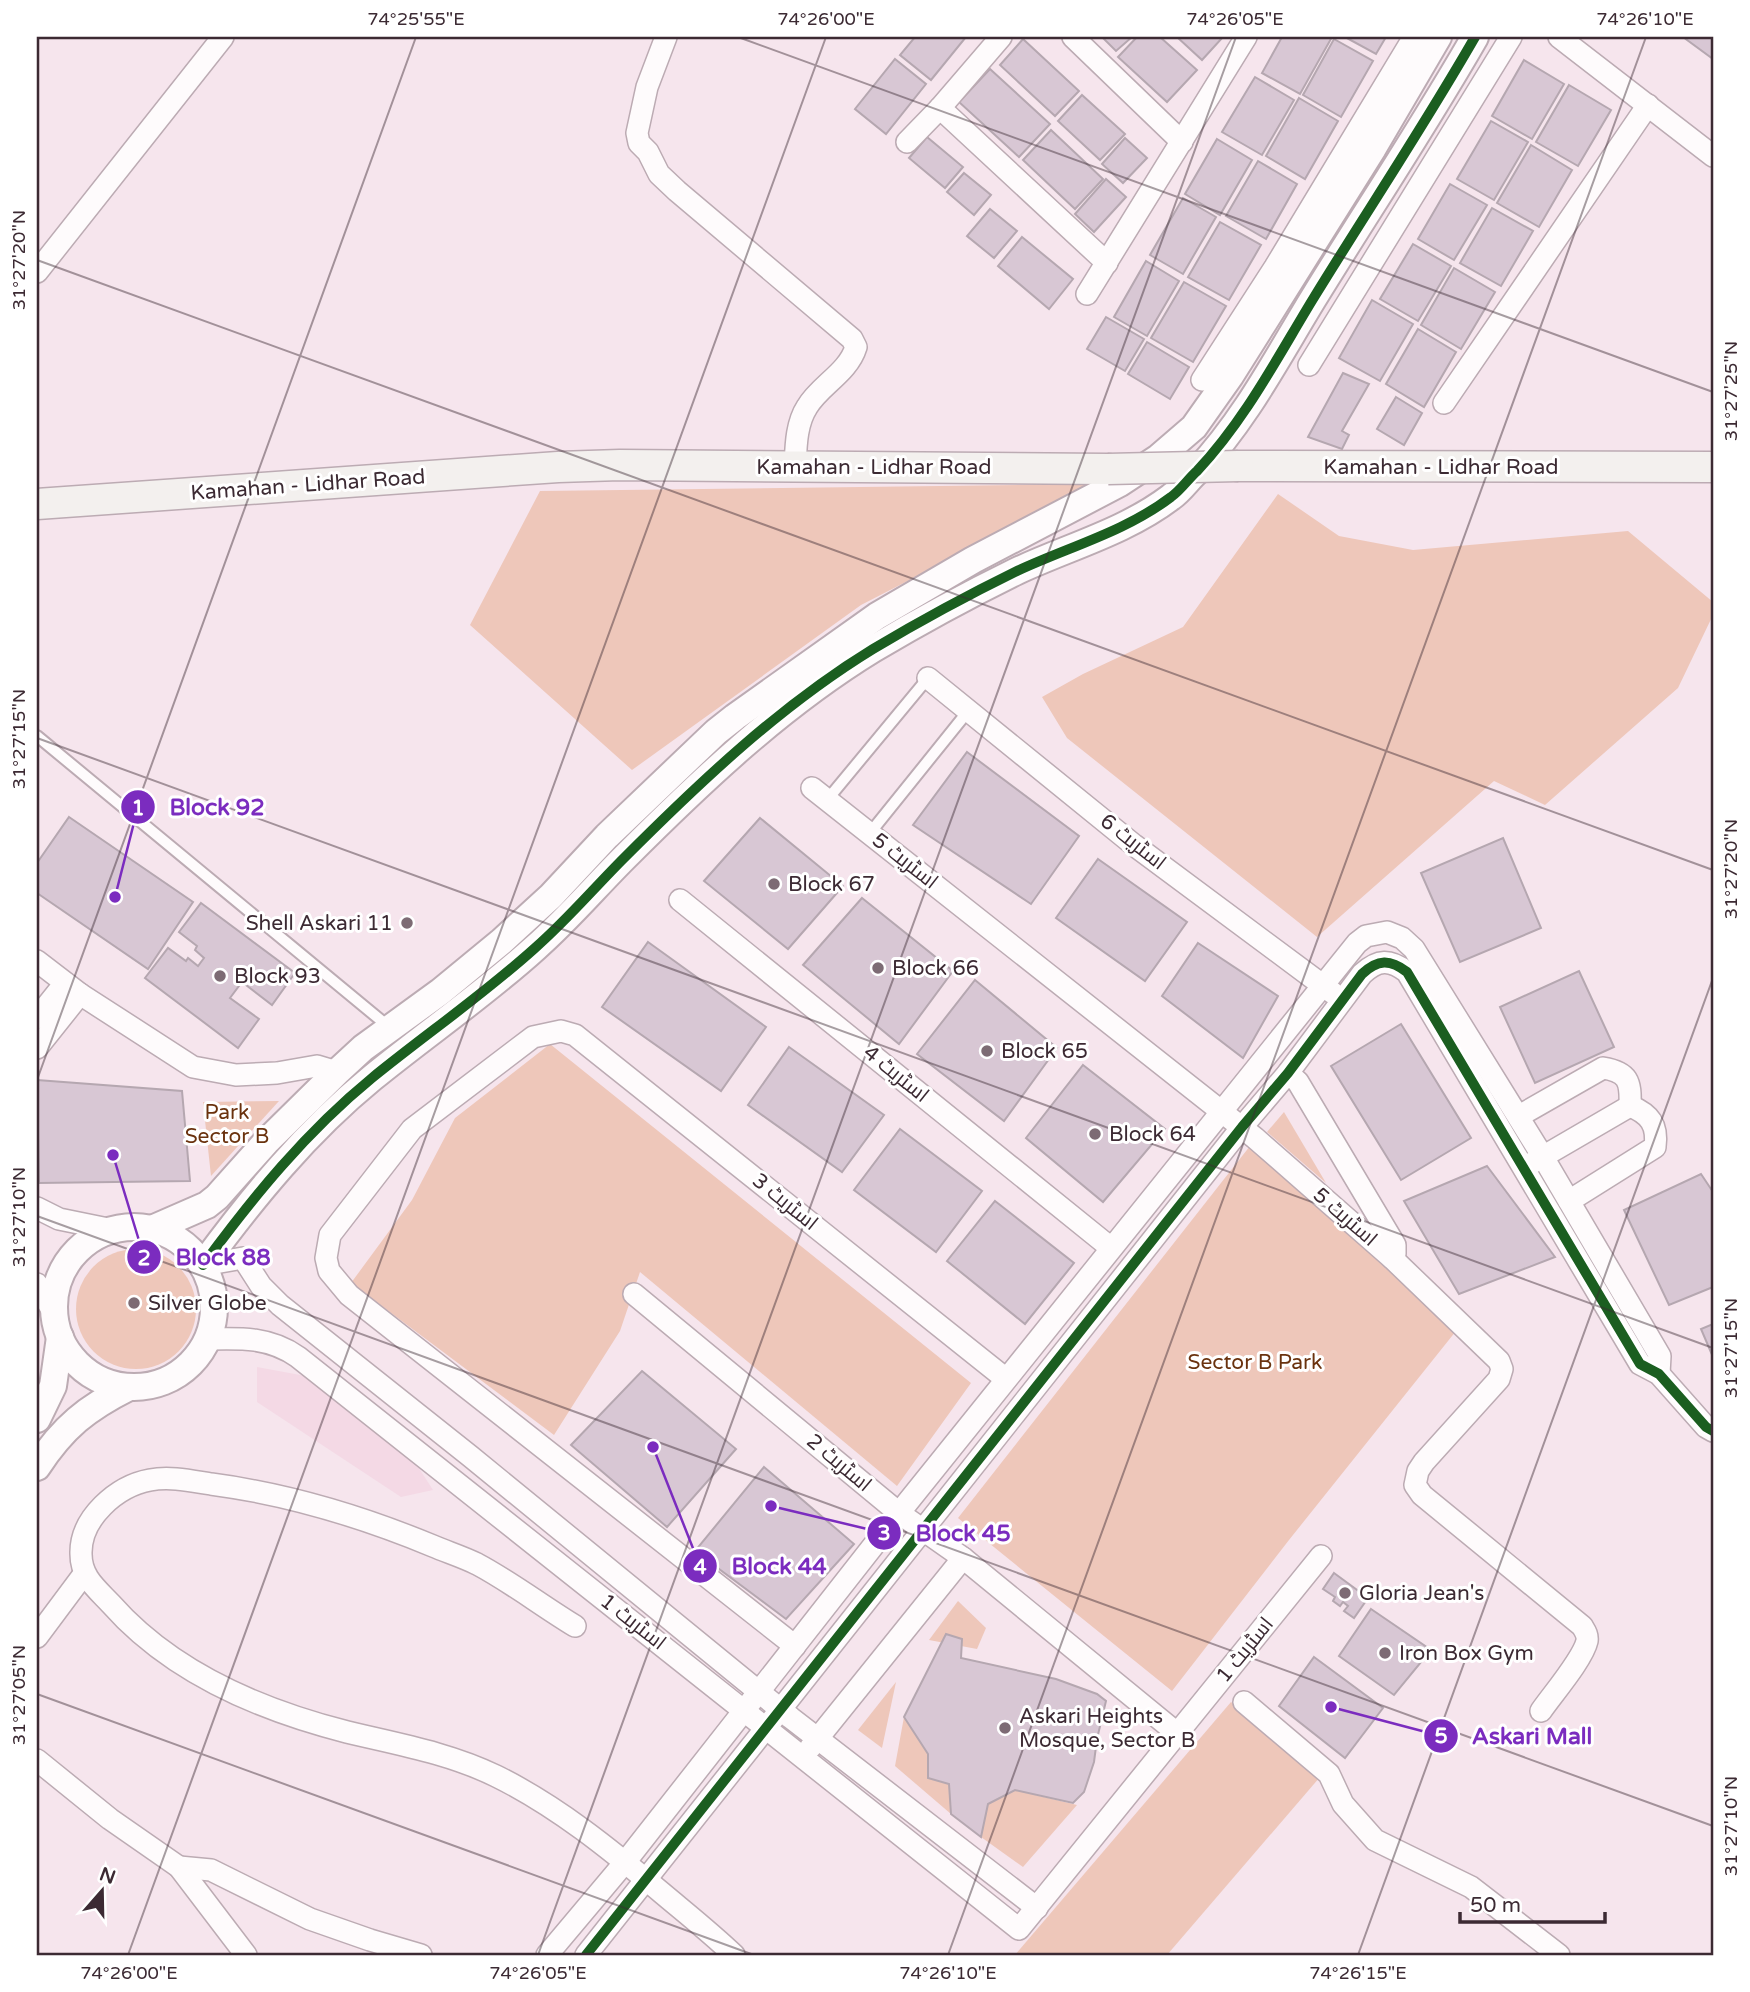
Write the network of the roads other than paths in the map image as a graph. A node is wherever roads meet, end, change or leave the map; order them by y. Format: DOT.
graph roads {
  1 [pos="223,37"];
  2 [pos="666,37"];
  3 [pos="1001,37"];
  4 [pos="1073,37"];
  5 [pos="1246,37"];
  6 [pos="1414,37"];
  7 [pos="1438,37"];
  8 [pos="1475,37"];
  9 [pos="1511,37"];
  10 [pos="1559,37"];
  11 [pos="1648,105"];
  12 [pos="940,108"];
  13 [pos="907,142"];
  14 [pos="1182,142"];
  15 [pos="1713,156"];
  16 [pos="1107,263"];
  17 [pos="37,272"];
  18 [pos="1087,294"];
  19 [pos="1309,365"];
  20 [pos="1202,380"];
  21 [pos="1444,403"];
  22 [pos="795,467"];
  23 [pos="1713,467"];
  24 [pos="37,504"];
  25 [pos="928,678"];
  26 [pos="969,710"];
  27 [pos="37,736"];
  28 [pos="819,794"];
  29 [pos="664,801"];
  30 [pos="870,833"];
  31 [pos="680,900"];
  32 [pos="1387,932"];
  33 [pos="37,961"];
  34 [pos="1384,961"];
  35 [pos="1323,984"];
  36 [pos="73,988"];
  37 [pos="1342,1002"];
  38 [pos="37,1018"];
  39 [pos="391,1028"];
  40 [pos="37,1048"];
  41 [pos="337,1072"];
  42 [pos="1288,1073"];
  43 [pos="1630,1106"];
  44 [pos="1222,1112"];
  45 [pos="1519,1116"];
  46 [pos="1242,1127"];
  47 [pos="1534,1162"];
  48 [pos="1569,1201"];
  49 [pos="37,1208"];
  50 [pos="152,1229"];
  51 [pos="113,1230"];
  52 [pos="1111,1248"];
  53 [pos="1392,1258"];
  54 [pos="203,1265"];
  55 [pos="37,1284"];
  56 [pos="634,1294"];
  57 [pos="57,1326"];
  58 [pos="208,1339"];
  59 [pos="1659,1374"];
  60 [pos="1006,1379"];
  61 [pos="128,1387"];
  62 [pos="37,1419"];
  63 [pos="1713,1431"];
  64 [pos="37,1467"];
  65 [pos="899,1513"];
  66 [pos="922,1532"];
  67 [pos="1321,1556"];
  68 [pos="962,1558"];
  69 [pos="84,1574"];
  70 [pos="575,1626"];
  71 [pos="37,1637"];
  72 [pos="795,1646"];
  73 [pos="760,1693"];
  74 [pos="1244,1702"];
  75 [pos="781,1710"];
  76 [pos="745,1711"];
  77 [pos="1541,1711"];
  78 [pos="766,1729"];
  79 [pos="1178,1734"];
  80 [pos="818,1739"];
  81 [pos="803,1758"];
  82 [pos="37,1760"];
  83 [pos="626,1861"];
  84 [pos="179,1867"];
  85 [pos="646,1879"];
  86 [pos="1037,1908"];
  87 [pos="246,1955"];
  88 [pos="421,1955"];
  89 [pos="547,1955"];
  90 [pos="586,1955"];
  91 [pos="734,1955"];
  92 [pos="1559,1955"];
  1 -- 17 [label="street"];
  2 -- 22 [label="street"];
  3 -- 12 [label="street"];
  4 -- 14 [label="street"];
  5 -- 14 [label="street"];
  6 -- 20 [label="street"];
  7 -- 29 [label="street"];
  8 -- 29 [label="street"];
  9 -- 19 [label="street"];
  10 -- 11 [label="street"];
  11 -- 15 [label="street"];
  11 -- 21 [label="street"];
  12 -- 13 [label="street"];
  12 -- 16 [label="street"];
  14 -- 16 [label="street"];
  16 -- 18 [label="street"];
  22 -- 23 [label="main road, Kamahan - Lidhar Road, bridge"];
  22 -- 24 [label="main road, Kamahan - Lidhar Road"];
  25 -- 26 [label="street, اسٹریٹ 6"];
  25 -- 28 [label="lane"];
  26 -- 30 [label="lane"];
  26 -- 35 [label="street, اسٹریٹ 6"];
  27 -- 39 [label="lane"];
  28 -- 30 [label="street, اسٹریٹ 5"];
  29 -- 39 [label="street"];
  29 -- 54 [label="street"];
  30 -- 44 [label="street, اسٹریٹ 5"];
  31 -- 52 [label="street, اسٹریٹ 4"];
  32 -- 34 [label="street"];
  32 -- 35 [label="street"];
  32 -- 45 [label="street"];
  33 -- 36 [label="street"];
  34 -- 37 [label="street"];
  34 -- 47 [label="street"];
  35 -- 37 [label="street, اسٹریٹ 6"];
  35 -- 44 [label="street"];
  36 -- 38 [label="street"];
  36 -- 40 [label="street"];
  36 -- 41 [label="street"];
  37 -- 42 [label="street"];
  39 -- 41 [label="street"];
  41 -- 50 [label="street"];
  42 -- 46 [label="street"];
  42 -- 53 [label="street"];
  43 -- 45 [label="street"];
  43 -- 47 [label="street"];
  43 -- 48 [label="street"];
  44 -- 46 [label="street, اسٹریٹ 5"];
  44 -- 52 [label="street"];
  45 -- 47 [label="street"];
  46 -- 53 [label="street, اسٹریٹ 5"];
  46 -- 66 [label="street"];
  47 -- 48 [label="street"];
  47 -- 59 [label="street"];
  48 -- 59 [label="street"];
  49 -- 51 [label="street"];
  50 -- 51 [label="street"];
  50 -- 54 [label="street"];
  51 -- 57 [label="street"];
  52 -- 60 [label="street"];
  53 -- 77 [label="street, اسٹریٹ 5"];
  54 -- 58 [label="street"];
  54 -- 73 [label="street, اسٹریٹ 1"];
  55 -- 57 [label="street"];
  56 -- 65 [label="street, اسٹریٹ 2"];
  57 -- 61 [label="street"];
  57 -- 62 [label="street"];
  58 -- 61 [label="street"];
  58 -- 76 [label="street, اسٹریٹ 1"];
  59 -- 63 [label="street"];
  60 -- 65 [label="street"];
  60 -- 72 [label="street, اسٹریٹ 3"];
  61 -- 64 [label="street"];
  65 -- 66 [label="street, اسٹریٹ 2"];
  65 -- 72 [label="street"];
  66 -- 68 [label="street, اسٹریٹ 2"];
  66 -- 75 [label="street"];
  67 -- 79 [label="street, اسٹریٹ 1"];
  68 -- 79 [label="street, اسٹریٹ 2"];
  68 -- 80 [label="street"];
  69 -- 70 [label="street"];
  69 -- 71 [label="street"];
  69 -- 83 [label="street"];
  72 -- 73 [label="street"];
  73 -- 75 [label="street, اسٹریٹ 1"];
  73 -- 76 [label="street"];
  74 -- 92 [label="street"];
  75 -- 78 [label="street"];
  75 -- 80 [label="street, اسٹریٹ 1"];
  76 -- 78 [label="street, اسٹریٹ 1"];
  76 -- 83 [label="street"];
  78 -- 81 [label="street, اسٹریٹ 1"];
  78 -- 85 [label="street"];
  79 -- 86 [label="street, اسٹریٹ 1"];
  80 -- 81 [label="street"];
  80 -- 86 [label="street, اسٹریٹ 1"];
  81 -- 86 [label="street, اسٹریٹ 1"];
  82 -- 84 [label="street"];
  83 -- 85 [label="street"];
  83 -- 89 [label="street"];
  84 -- 87 [label="street"];
  84 -- 88 [label="street"];
  85 -- 90 [label="street"];
  85 -- 91 [label="street"];
}
